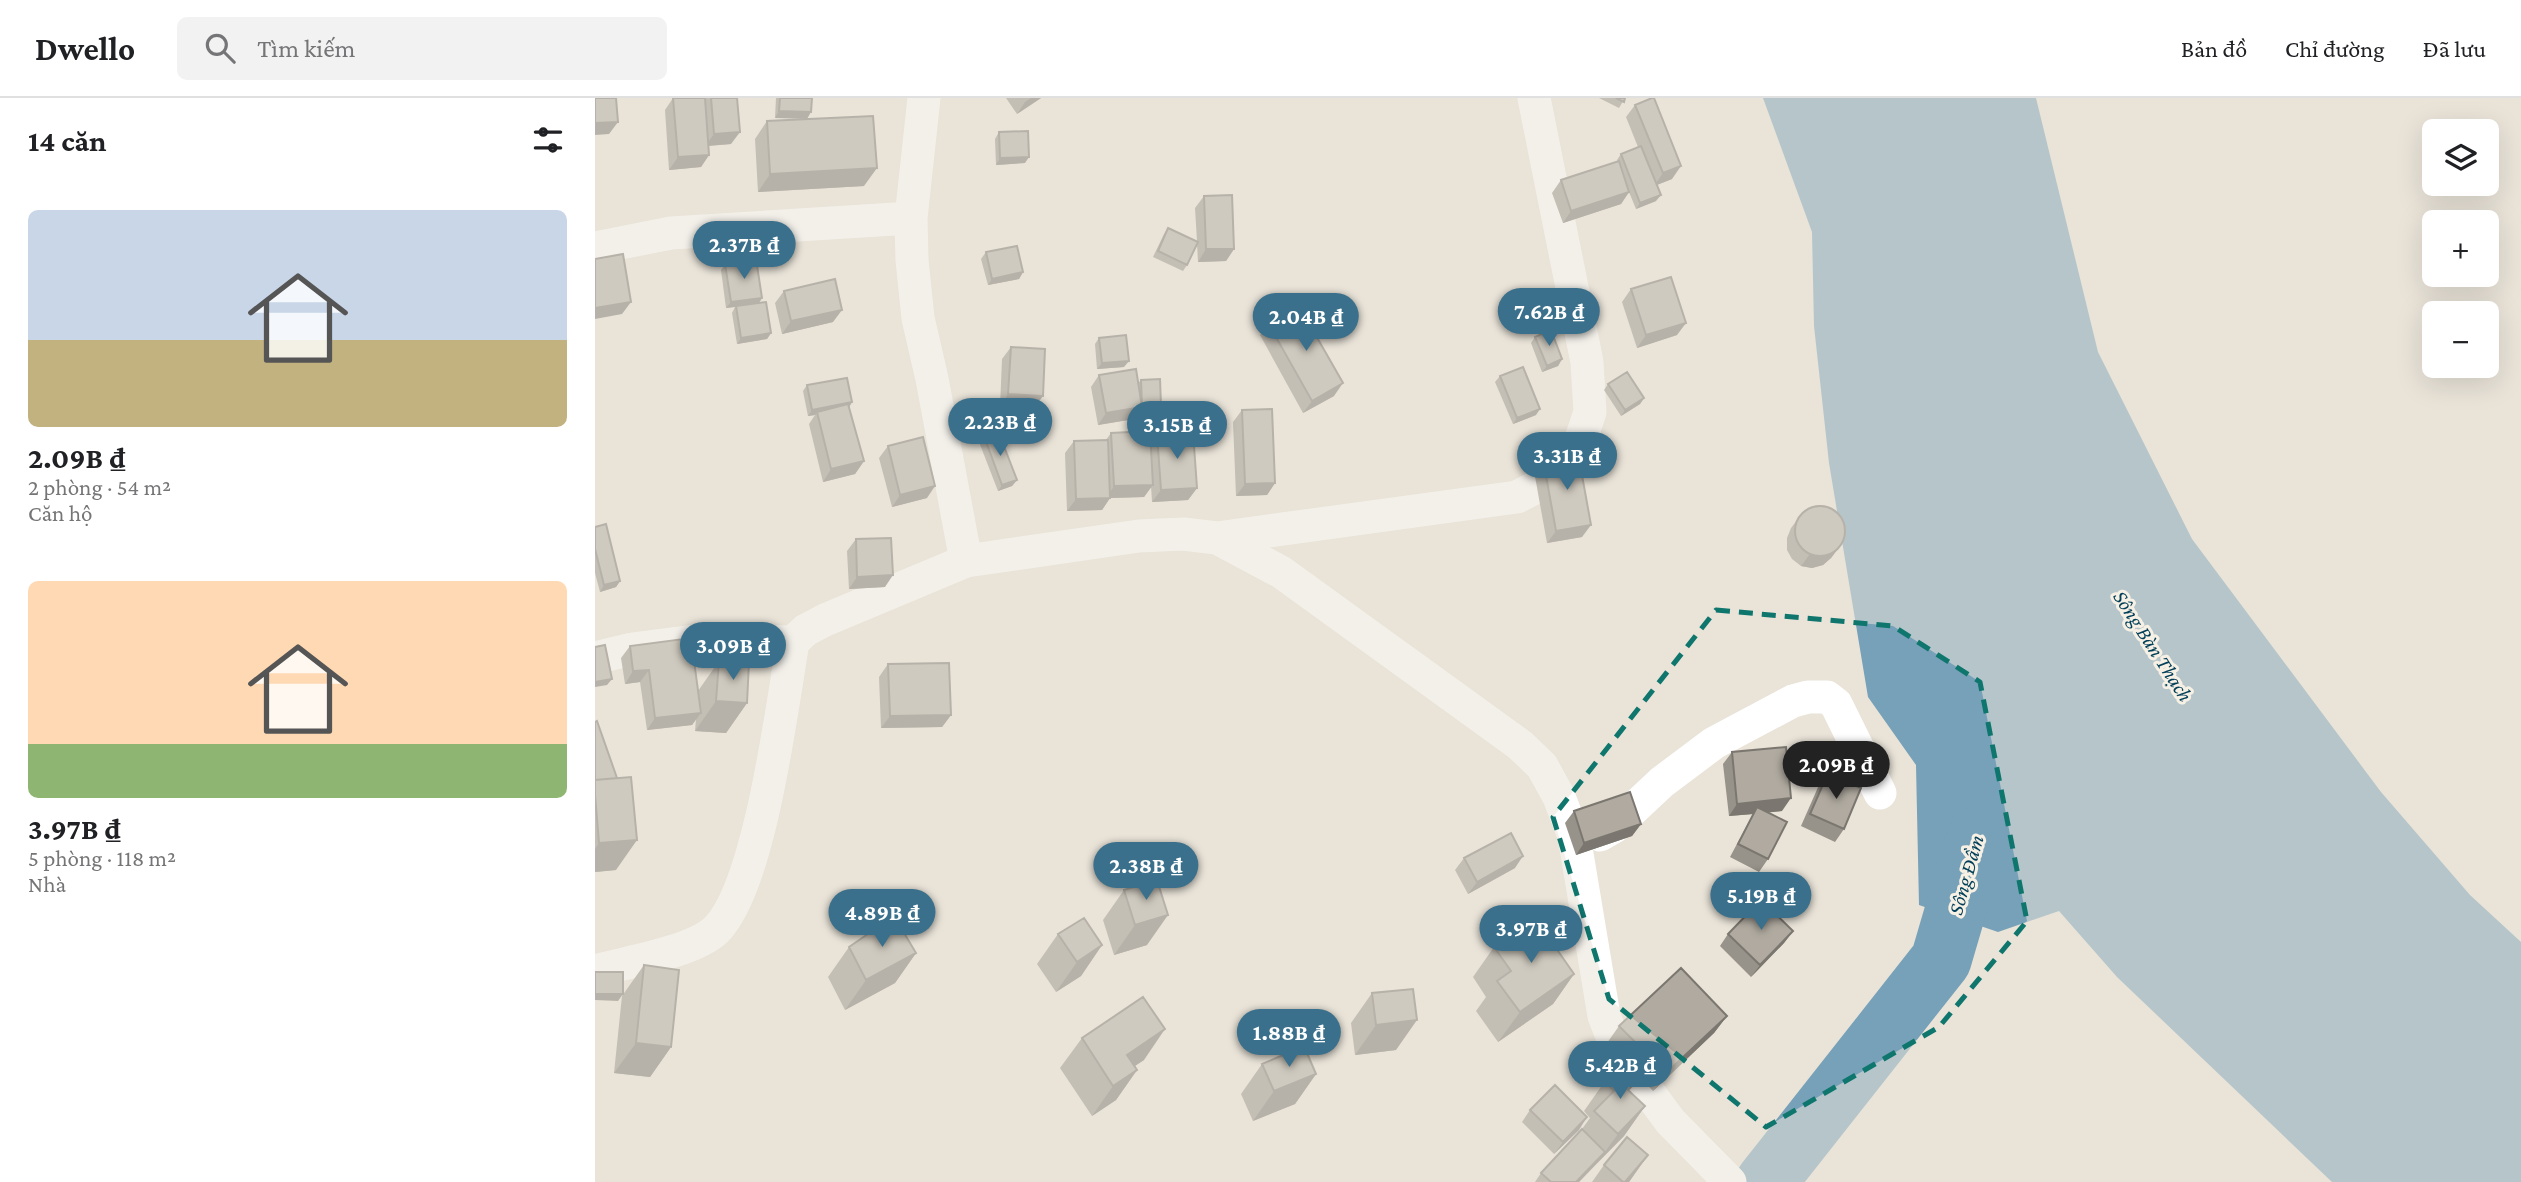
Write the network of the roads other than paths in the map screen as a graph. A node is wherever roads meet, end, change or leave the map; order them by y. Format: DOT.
graph roads {
  1 [pos="925,98"];
  2 [pos="1534,98"];
  3 [pos="911,218"];
  4 [pos="595,248"];
  5 [pos="1217,538"];
  6 [pos="966,561"];
  7 [pos="793,642"];
  8 [pos="595,658"];
  9 [pos="1880,793"];
  10 [pos="1577,848"];
  11 [pos="595,971"];
  12 [pos="1727,1179"];
  1 -- 3 [label="street"];
  2 -- 5 [label="street"];
  3 -- 4 [label="street"];
  3 -- 6 [label="street"];
  5 -- 6 [label="street"];
  5 -- 10 [label="street"];
  6 -- 7 [label="street"];
  7 -- 8 [label="street"];
  7 -- 11 [label="street"];
  9 -- 10 [label="street"];
  10 -- 12 [label="street"];
}
